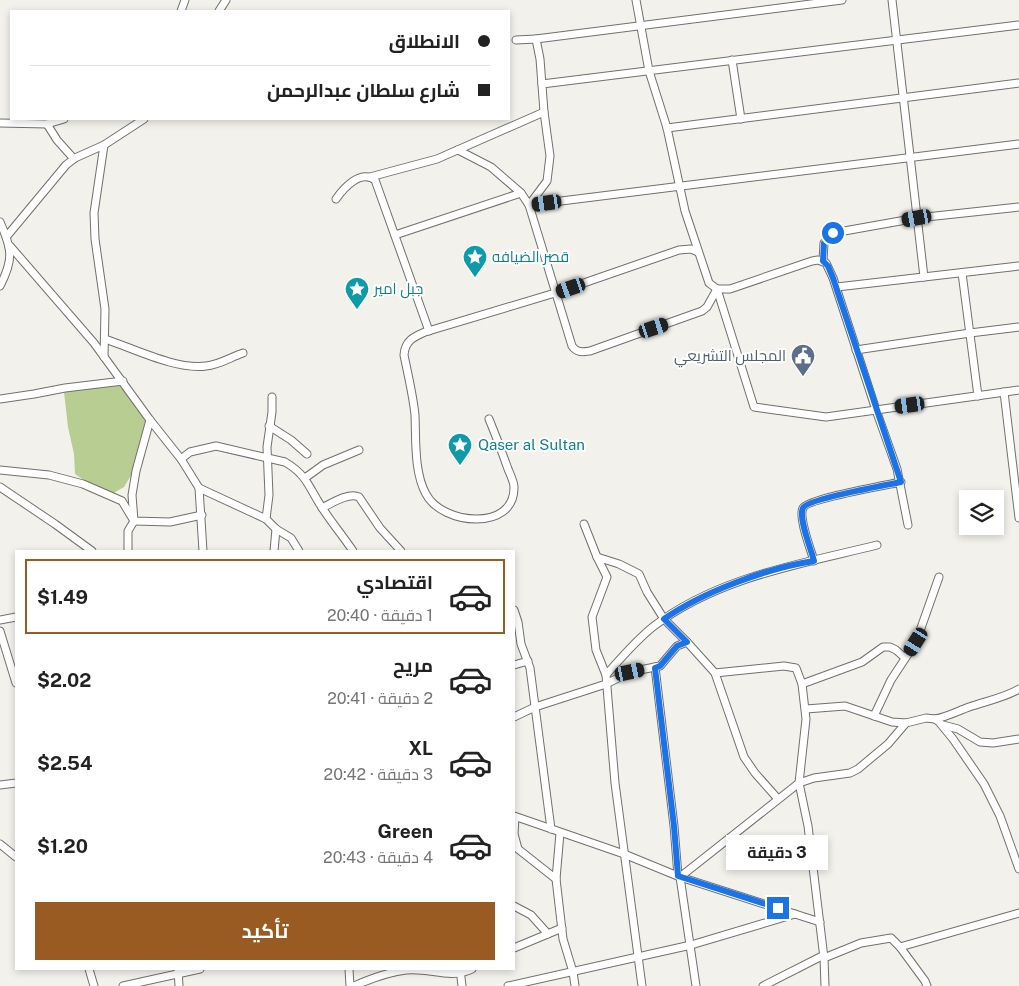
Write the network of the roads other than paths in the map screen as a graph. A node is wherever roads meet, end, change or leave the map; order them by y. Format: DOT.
graph roads {
  1 [pos="636,0"];
  2 [pos="770,0"];
  3 [pos="842,0"];
  4 [pos="892,0"];
  5 [pos="771,9"];
  6 [pos="1019,25"];
  7 [pos="640,26"];
  8 [pos="536,39"];
  9 [pos="516,40"];
  10 [pos="897,40"];
  11 [pos="732,60"];
  12 [pos="649,71"];
  13 [pos="1019,83"];
  14 [pos="542,84"];
  15 [pos="904,98"];
  16 [pos="544,112"];
  17 [pos="741,119"];
  18 [pos="61,120"];
  19 [pos="142,120"];
  20 [pos="0,123"];
  21 [pos="47,124"];
  22 [pos="667,128"];
  23 [pos="1019,144"];
  24 [pos="104,145"];
  25 [pos="458,150"];
  26 [pos="910,157"];
  27 [pos="74,159"];
  28 [pos="370,177"];
  29 [pos="678,185"];
  30 [pos="521,193"];
  31 [pos="336,199"];
  32 [pos="529,205"];
  33 [pos="1019,207"];
  34 [pos="917,218"];
  35 [pos="0,222"];
  36 [pos="395,235"];
  37 [pos="6,236"];
  38 [pos="10,246"];
  39 [pos="698,252"];
  40 [pos="823,261"];
  41 [pos="1019,266"];
  42 [pos="962,273"];
  43 [pos="924,277"];
  44 [pos="0,286"];
  45 [pos="836,287"];
  46 [pos="717,289"];
  47 [pos="555,293"];
  48 [pos="1019,327"];
  49 [pos="428,331"];
  50 [pos="970,333"];
  51 [pos="105,339"];
  52 [pos="856,350"];
  53 [pos="244,353"];
  54 [pos="104,357"];
  55 [pos="123,381"];
  56 [pos="1019,390"];
  57 [pos="1004,392"];
  58 [pos="978,396"];
  59 [pos="272,397"];
  60 [pos="0,399"];
  61 [pos="876,410"];
  62 [pos="490,419"];
  63 [pos="150,420"];
  64 [pos="269,426"];
  65 [pos="359,450"];
  66 [pos="307,454"];
  67 [pos="267,457"];
  68 [pos="181,459"];
  69 [pos="0,470"];
  70 [pos="305,478"];
  71 [pos="901,482"];
  72 [pos="0,487"];
  73 [pos="199,488"];
  74 [pos="322,508"];
  75 [pos="202,515"];
  76 [pos="1019,518"];
  77 [pos="266,519"];
  78 [pos="134,521"];
  79 [pos="584,524"];
  80 [pos="908,525"];
  81 [pos="276,529"];
  82 [pos="877,545"];
  83 [pos="91,550"];
  84 [pos="128,550"];
  85 [pos="203,550"];
  86 [pos="274,550"];
  87 [pos="298,550"];
  88 [pos="352,550"];
  89 [pos="400,550"];
  90 [pos="597,557"];
  91 [pos="814,561"];
  92 [pos="939,577"];
  93 [pos="515,616"];
  94 [pos="15,617"];
  95 [pos="664,619"];
  96 [pos="0,620"];
  97 [pos="0,631"];
  98 [pos="687,642"];
  99 [pos="906,658"];
  100 [pos="528,661"];
  101 [pos="515,665"];
  102 [pos="655,668"];
  103 [pos="715,673"];
  104 [pos="606,675"];
  105 [pos="15,681"];
  106 [pos="606,684"];
  107 [pos="802,684"];
  108 [pos="1019,689"];
  109 [pos="535,707"];
  110 [pos="806,709"];
  111 [pos="874,716"];
  112 [pos="515,717"];
  113 [pos="935,719"];
  114 [pos="906,723"];
  115 [pos="943,725"];
  116 [pos="1019,740"];
  117 [pos="15,783"];
  118 [pos="799,784"];
  119 [pos="0,785"];
  120 [pos="778,799"];
  121 [pos="515,817"];
  122 [pos="551,829"];
  123 [pos="560,833"];
  124 [pos="0,844"];
  125 [pos="516,850"];
  126 [pos="624,854"];
  127 [pos="15,856"];
  128 [pos="1019,869"];
  129 [pos="679,876"];
  130 [pos="556,879"];
  131 [pos="515,906"];
  132 [pos="1019,913"];
  133 [pos="796,914"];
  134 [pos="820,922"];
  135 [pos="562,928"];
  136 [pos="548,934"];
  137 [pos="691,945"];
  138 [pos="900,946"];
  139 [pos="515,948"];
  140 [pos="638,957"];
  141 [pos="824,957"];
  142 [pos="89,970"];
  143 [pos="193,970"];
  144 [pos="348,970"];
  145 [pos="460,971"];
  146 [pos="178,972"];
  147 [pos="573,972"];
  148 [pos="517,985"];
  149 [pos="94,986"];
  150 [pos="123,986"];
  151 [pos="179,986"];
  152 [pos="352,986"];
  153 [pos="462,986"];
  154 [pos="508,986"];
  155 [pos="575,986"];
  156 [pos="642,986"];
  157 [pos="696,986"];
  158 [pos="762,986"];
  159 [pos="825,986"];
  160 [pos="927,986"];
  1 -- 7 [label="street"];
  2 -- 5 [label="street"];
  3 -- 5 [label="street"];
  4 -- 10 [label="street"];
  5 -- 7 [label="street"];
  6 -- 10 [label="street"];
  7 -- 8 [label="street"];
  7 -- 12 [label="street"];
  8 -- 9 [label="street"];
  8 -- 14 [label="street"];
  10 -- 11 [label="street"];
  10 -- 15 [label="street"];
  11 -- 12 [label="street"];
  11 -- 17 [label="street"];
  12 -- 14 [label="street"];
  12 -- 22 [label="street"];
  13 -- 15 [label="street"];
  14 -- 16 [label="street"];
  15 -- 17 [label="street"];
  15 -- 26 [label="street"];
  16 -- 25 [label="street"];
  16 -- 32 [label="street"];
  17 -- 22 [label="street"];
  18 -- 21 [label="street"];
  19 -- 24 [label="street"];
  20 -- 21 [label="street"];
  21 -- 27 [label="street"];
  22 -- 29 [label="street"];
  23 -- 26 [label="street"];
  24 -- 27 [label="street"];
  24 -- 51 [label="street"];
  25 -- 28 [label="street"];
  25 -- 30 [label="street"];
  26 -- 29 [label="street"];
  26 -- 34 [label="street"];
  27 -- 37 [label="street"];
  28 -- 31 [label="street"];
  28 -- 36 [label="street"];
  29 -- 32 [label="street"];
  29 -- 39 [label="street"];
  30 -- 32 [label="street"];
  30 -- 36 [label="street"];
  32 -- 47 [label="street"];
  33 -- 34 [label="street"];
  34 -- 40 [label="street"];
  34 -- 43 [label="street"];
  35 -- 37 [label="street"];
  36 -- 49 [label="street"];
  37 -- 38 [label="street"];
  38 -- 44 [label="street"];
  38 -- 54 [label="street"];
  39 -- 46 [label="street"];
  39 -- 47 [label="street"];
  40 -- 45 [label="street"];
  40 -- 46 [label="street"];
  41 -- 42 [label="street"];
  42 -- 43 [label="street"];
  42 -- 50 [label="street"];
  43 -- 45 [label="street"];
  45 -- 52 [label="street"];
  46 -- 47 [label="street"];
  46 -- 61 [label="street"];
  47 -- 49 [label="street"];
  48 -- 50 [label="street"];
  49 -- 62 [label="street"];
  50 -- 52 [label="street"];
  50 -- 58 [label="street"];
  51 -- 53 [label="street"];
  51 -- 54 [label="street"];
  52 -- 61 [label="street"];
  54 -- 55 [label="street"];
  55 -- 60 [label="street"];
  55 -- 63 [label="street"];
  56 -- 57 [label="street"];
  57 -- 58 [label="street"];
  57 -- 76 [label="street"];
  58 -- 61 [label="street"];
  59 -- 64 [label="street"];
  61 -- 71 [label="street"];
  63 -- 68 [label="street"];
  63 -- 78 [label="street"];
  64 -- 66 [label="street"];
  64 -- 67 [label="street"];
  65 -- 70 [label="street"];
  67 -- 68 [label="street"];
  67 -- 70 [label="street"];
  67 -- 77 [label="street"];
  68 -- 73 [label="street"];
  69 -- 78 [label="street"];
  70 -- 74 [label="street"];
  71 -- 80 [label="street"];
  71 -- 91 [label="street"];
  72 -- 83 [label="street"];
  73 -- 75 [label="street"];
  73 -- 77 [label="street"];
  74 -- 88 [label="street"];
  74 -- 89 [label="street"];
  75 -- 78 [label="street"];
  75 -- 85 [label="street"];
  77 -- 81 [label="street"];
  78 -- 84 [label="street"];
  79 -- 90 [label="street"];
  81 -- 86 [label="street"];
  81 -- 87 [label="street"];
  82 -- 91 [label="street"];
  90 -- 95 [label="street"];
  90 -- 104 [label="street"];
  91 -- 95 [label="street"];
  92 -- 99 [label="street"];
  93 -- 100 [label="street"];
  94 -- 96 [label="street"];
  95 -- 98 [label="street"];
  95 -- 104 [label="street"];
  97 -- 105 [label="street"];
  98 -- 102 [label="street"];
  98 -- 103 [label="street"];
  99 -- 107 [label="street"];
  99 -- 111 [label="street"];
  100 -- 101 [label="street"];
  100 -- 109 [label="street"];
  102 -- 106 [label="street"];
  102 -- 129 [label="street"];
  103 -- 107 [label="street"];
  103 -- 120 [label="street"];
  104 -- 106 [label="street"];
  106 -- 109 [label="street"];
  106 -- 126 [label="street"];
  107 -- 110 [label="street"];
  108 -- 113 [label="street"];
  109 -- 112 [label="street"];
  109 -- 122 [label="street"];
  110 -- 111 [label="street"];
  110 -- 118 [label="street"];
  111 -- 114 [label="street"];
  113 -- 114 [label="street"];
  113 -- 115 [label="street"];
  114 -- 118 [label="street"];
  115 -- 116 [label="street"];
  115 -- 128 [label="street"];
  117 -- 119 [label="street"];
  118 -- 120 [label="street"];
  118 -- 134 [label="street"];
  120 -- 129 [label="street"];
  121 -- 122 [label="street"];
  122 -- 123 [label="street"];
  123 -- 126 [label="street"];
  123 -- 130 [label="street"];
  124 -- 127 [label="street"];
  125 -- 130 [label="street"];
  126 -- 129 [label="street"];
  126 -- 140 [label="street"];
  129 -- 133 [label="street"];
  129 -- 137 [label="street"];
  130 -- 135 [label="street"];
  131 -- 136 [label="street"];
  132 -- 138 [label="street"];
  133 -- 134 [label="street"];
  133 -- 137 [label="street"];
  134 -- 141 [label="street"];
  135 -- 136 [label="street"];
  135 -- 147 [label="street"];
  136 -- 139 [label="street"];
  137 -- 140 [label="street"];
  137 -- 157 [label="street"];
  138 -- 141 [label="street"];
  138 -- 160 [label="street"];
  140 -- 147 [label="street"];
  140 -- 156 [label="street"];
  141 -- 158 [label="street"];
  141 -- 159 [label="street"];
  142 -- 149 [label="street"];
  143 -- 146 [label="street"];
  144 -- 152 [label="street"];
  145 -- 152 [label="street"];
  145 -- 153 [label="street"];
  146 -- 150 [label="street"];
  146 -- 151 [label="street"];
  147 -- 148 [label="street"];
  147 -- 155 [label="street"];
  148 -- 154 [label="street"];
}
